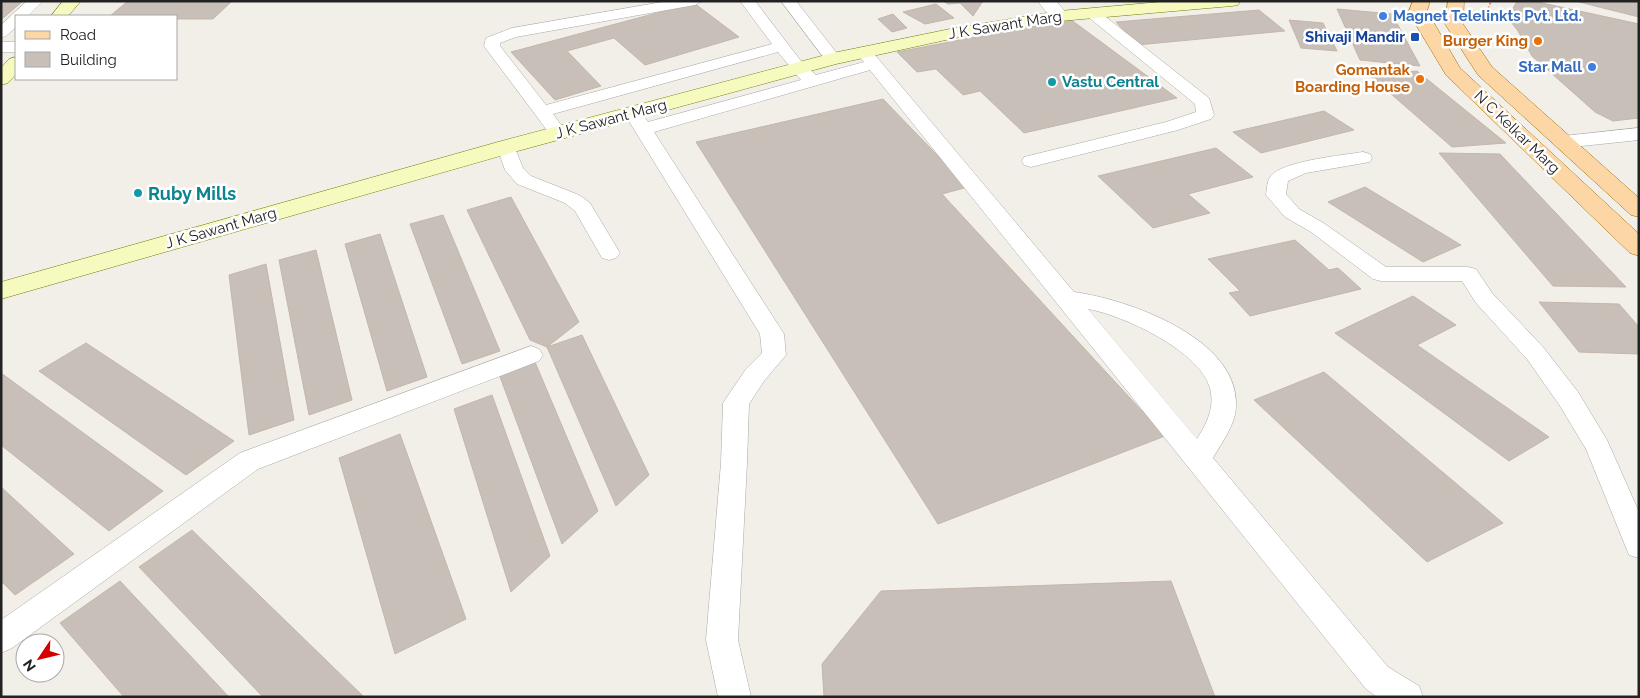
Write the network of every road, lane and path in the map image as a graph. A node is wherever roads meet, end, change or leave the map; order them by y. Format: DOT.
graph roads {
  1 [pos="36,1"];
  2 [pos="73,1"];
  3 [pos="695,1"];
  4 [pos="747,1"];
  5 [pos="788,1"];
  6 [pos="1232,1"];
  7 [pos="1422,1"];
  8 [pos="1456,1"];
  9 [pos="1053,8"];
  10 [pos="1092,13"];
  11 [pos="20,15"];
  12 [pos="60,15"];
  13 [pos="15,20"];
  14 [pos="7,31"];
  15 [pos="781,46"];
  16 [pos="1,47"];
  17 [pos="15,47"];
  18 [pos="833,58"];
  19 [pos="869,58"];
  20 [pos="15,64"];
  21 [pos="678,74"];
  22 [pos="805,75"];
  23 [pos="1,79"];
  24 [pos="763,86"];
  25 [pos="698,95"];
  26 [pos="542,112"];
  27 [pos="638,121"];
  28 [pos="558,133"];
  29 [pos="1639,134"];
  30 [pos="1563,142"];
  31 [pos="506,147"];
  32 [pos="1363,158"];
  33 [pos="1031,161"];
  34 [pos="1639,210"];
  35 [pos="1639,248"];
  36 [pos="609,253"];
  37 [pos="1,291"];
  38 [pos="1066,298"];
  39 [pos="531,355"];
  40 [pos="1198,459"];
  41 [pos="1639,546"];
  42 [pos="1,638"];
  43 [pos="735,697"];
  44 [pos="1407,697"];
  1 -- 11 [label="lane"];
  2 -- 12 [label="street"];
  3 -- 26 [label="lane"];
  4 -- 15 [label="lane"];
  5 -- 18 [label="lane"];
  6 -- 10 [label="street, J K Sawant Marg"];
  7 -- 35 [label="main road, N C Kelkar Marg"];
  8 -- 30 [label="main road, N C Kelkar Marg"];
  9 -- 10 [label="street, J K Sawant Marg"];
  9 -- 19 [label="street, J K Sawant Marg"];
  10 -- 33 [label="lane"];
  13 -- 14 [label="lane"];
  15 -- 21 [label="lane"];
  15 -- 22 [label="lane"];
  16 -- 17 [label="lane"];
  18 -- 19 [label="street, J K Sawant Marg"];
  18 -- 22 [label="street, J K Sawant Marg"];
  19 -- 22 [label="lane"];
  19 -- 38 [label="lane"];
  20 -- 23 [label="street"];
  21 -- 25 [label="lane"];
  21 -- 26 [label="lane"];
  22 -- 24 [label="street, J K Sawant Marg"];
  24 -- 25 [label="street, J K Sawant Marg"];
  24 -- 27 [label="lane"];
  25 -- 27 [label="street, J K Sawant Marg"];
  26 -- 28 [label="lane"];
  27 -- 28 [label="street, J K Sawant Marg"];
  27 -- 43 [label="lane"];
  28 -- 31 [label="street, J K Sawant Marg"];
  29 -- 30 [label="street"];
  30 -- 34 [label="main road, N C Kelkar Marg"];
  31 -- 36 [label="lane"];
  31 -- 37 [label="street, J K Sawant Marg"];
  32 -- 41 [label="lane"];
  38 -- 40 [label="lane"];
  38 -- 40 [label="lane"];
  39 -- 42 [label="lane"];
  40 -- 44 [label="lane"];
}
